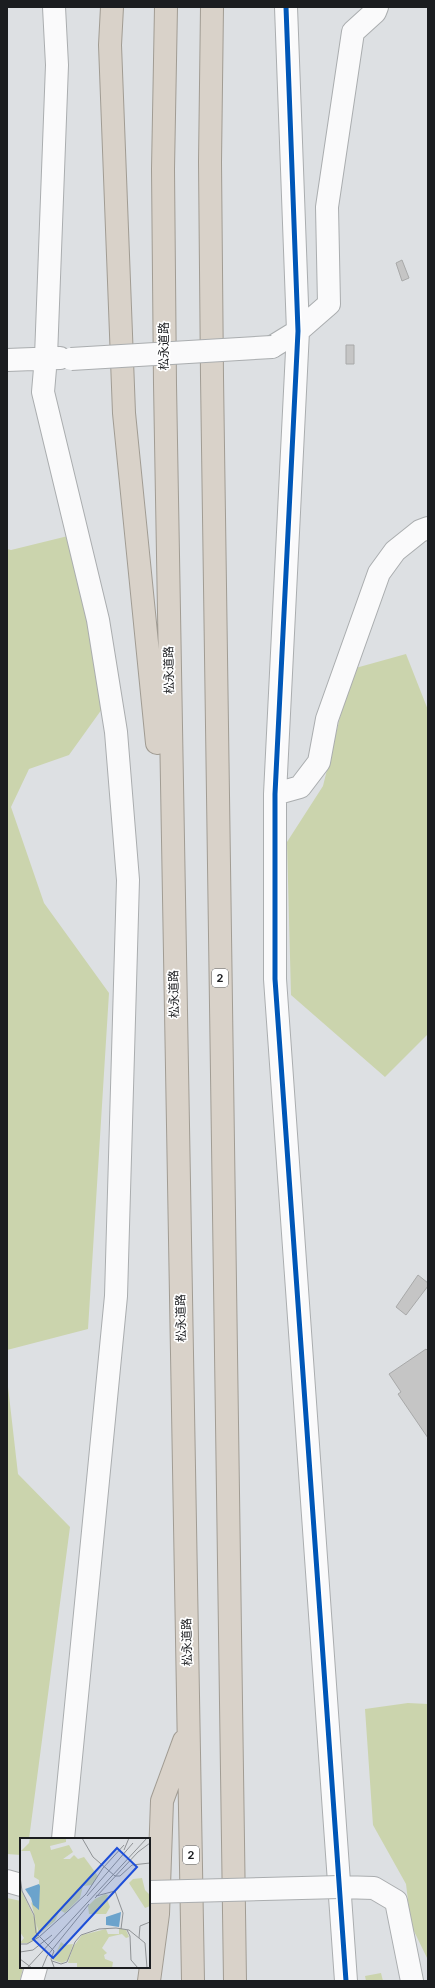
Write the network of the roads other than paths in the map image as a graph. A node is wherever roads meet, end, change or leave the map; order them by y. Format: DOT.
graph roads {
  1 [pos="54,7"];
  2 [pos="105,7"];
  3 [pos="112,7"];
  4 [pos="166,7"];
  5 [pos="212,7"];
  6 [pos="286,7"];
  7 [pos="377,7"];
  8 [pos="111,34"];
  9 [pos="298,331"];
  10 [pos="46,357"];
  11 [pos="7,360"];
  12 [pos="428,528"];
  13 [pos="275,794"];
  14 [pos="172,889"];
  15 [pos="189,1728"];
  16 [pos="62,1838"];
  17 [pos="7,1881"];
  18 [pos="20,1885"];
  19 [pos="340,1887"];
  20 [pos="150,1892"];
  21 [pos="234,1949"];
  22 [pos="36,1968"];
  23 [pos="32,1981"];
  24 [pos="149,1981"];
  25 [pos="193,1981"];
  26 [pos="235,1981"];
  27 [pos="240,1981"];
  28 [pos="346,1981"];
  29 [pos="412,1981"];
  1 -- 10 [label="street"];
  2 -- 8 [label="highway"];
  3 -- 8 [label="highway"];
  4 -- 14 [label="highway, 松永道路 / 2"];
  5 -- 21 [label="highway, 2"];
  6 -- 9 [label="street"];
  7 -- 9 [label="street"];
  8 -- 14 [label="highway"];
  9 -- 10 [label="street, bridge"];
  9 -- 13 [label="street"];
  10 -- 11 [label="street"];
  10 -- 16 [label="street"];
  12 -- 13 [label="street"];
  13 -- 19 [label="street"];
  14 -- 15 [label="highway, 松永道路 / 2"];
  15 -- 24 [label="highway"];
  15 -- 25 [label="highway, 松永道路 / 2"];
  17 -- 18 [label="street"];
  19 -- 20 [label="street, bridge"];
  19 -- 28 [label="street"];
  19 -- 29 [label="street"];
  21 -- 26 [label="highway, 2"];
  21 -- 27 [label="highway"];
  22 -- 23 [label="street"];
}
